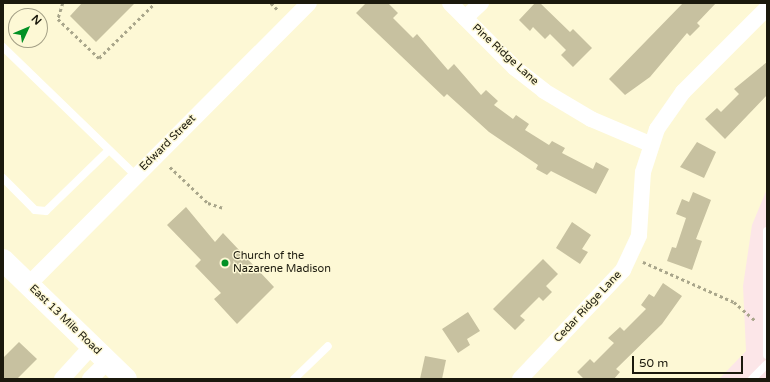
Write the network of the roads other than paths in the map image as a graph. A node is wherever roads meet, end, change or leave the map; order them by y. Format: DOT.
graph roads {
  1 [pos="309,3"];
  2 [pos="450,3"];
  3 [pos="481,3"];
  4 [pos="767,8"];
  5 [pos="465,18"];
  6 [pos="3,47"];
  7 [pos="650,144"];
  8 [pos="108,151"];
  9 [pos="136,176"];
  10 [pos="3,178"];
  11 [pos="767,231"];
  12 [pos="3,260"];
  13 [pos="766,272"];
  14 [pos="28,285"];
  15 [pos="92,346"];
  16 [pos="328,346"];
  17 [pos="767,355"];
  18 [pos="108,361"];
  19 [pos="767,364"];
  20 [pos="62,379"];
  21 [pos="90,379"];
  22 [pos="126,379"];
  23 [pos="294,379"];
  24 [pos="520,379"];
  25 [pos="752,379"];
  1 -- 9 [label="street, Edward Street"];
  2 -- 5 [label="street, Pine Ridge Lane"];
  3 -- 5 [label="street"];
  4 -- 7 [label="street, Cedar Ridge Lane"];
  5 -- 7 [label="street, Pine Ridge Lane"];
  6 -- 8 [label="lane"];
  7 -- 24 [label="street, Cedar Ridge Lane"];
  8 -- 9 [label="lane"];
  8 -- 10 [label="lane"];
  9 -- 14 [label="street, Edward Street"];
  11 -- 13 [label="lane"];
  12 -- 14 [label="main road, East 13 Mile Road"];
  13 -- 17 [label="lane"];
  14 -- 15 [label="main road, East 13 Mile Road"];
  15 -- 18 [label="main road, East 13 Mile Road"];
  15 -- 20 [label="street"];
  16 -- 23 [label="lane"];
  18 -- 21 [label="street"];
  18 -- 22 [label="main road, East 13 Mile Road"];
  19 -- 25 [label="lane"];
}
